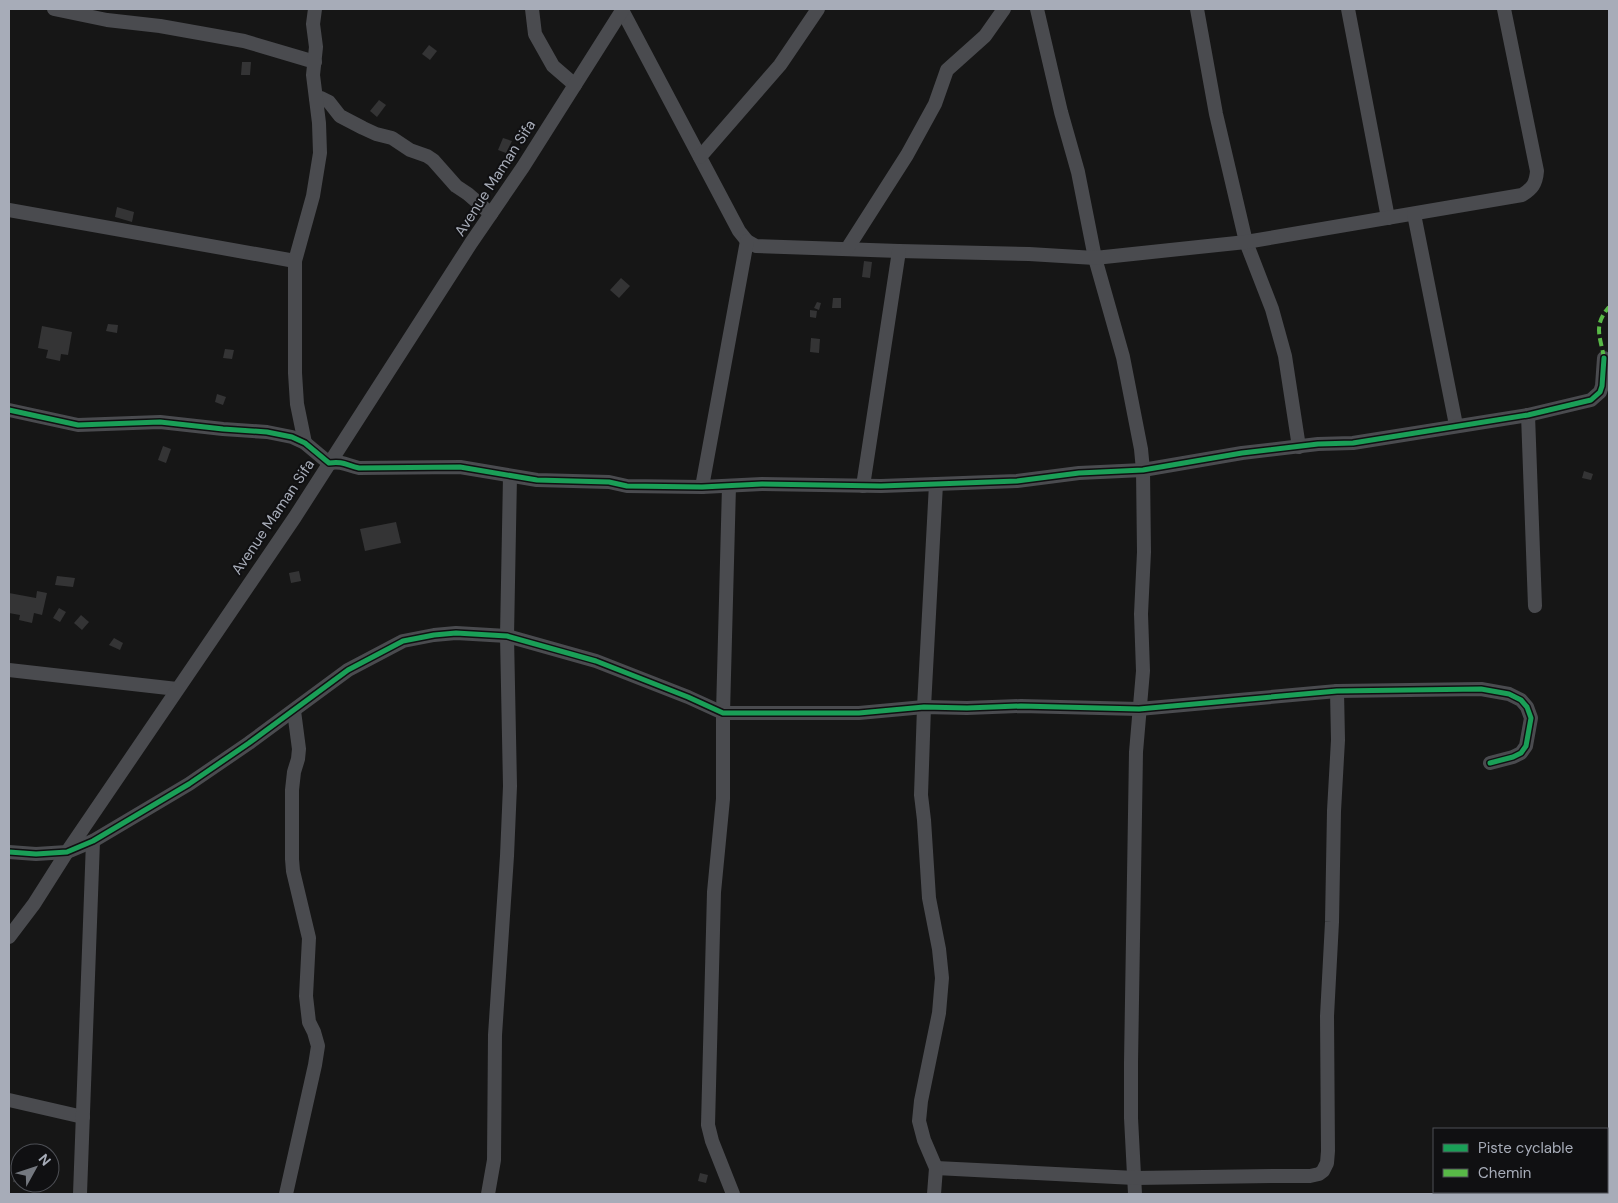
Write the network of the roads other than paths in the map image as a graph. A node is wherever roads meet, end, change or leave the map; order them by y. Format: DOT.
graph roads {
  1 [pos="54,9"];
  2 [pos="315,9"];
  3 [pos="532,9"];
  4 [pos="622,9"];
  5 [pos="818,9"];
  6 [pos="1004,9"];
  7 [pos="1037,9"];
  8 [pos="1197,9"];
  9 [pos="1348,9"];
  10 [pos="1504,9"];
  11 [pos="315,62"];
  12 [pos="575,85"];
  13 [pos="316,98"];
  14 [pos="700,157"];
  15 [pos="9,210"];
  16 [pos="491,214"];
  17 [pos="1414,214"];
  18 [pos="1388,218"];
  19 [pos="747,241"];
  20 [pos="1246,242"];
  21 [pos="847,249"];
  22 [pos="898,251"];
  23 [pos="1095,258"];
  24 [pos="295,261"];
  25 [pos="1604,358"];
  26 [pos="9,410"];
  27 [pos="1528,415"];
  28 [pos="1456,425"];
  29 [pos="305,443"];
  30 [pos="1299,446"];
  31 [pos="329,464"];
  32 [pos="1143,470"];
  33 [pos="510,476"];
  34 [pos="936,484"];
  35 [pos="729,486"];
  36 [pos="863,486"];
  37 [pos="702,487"];
  38 [pos="1535,606"];
  39 [pos="507,636"];
  40 [pos="9,670"];
  41 [pos="177,689"];
  42 [pos="1337,691"];
  43 [pos="924,707"];
  44 [pos="1139,709"];
  45 [pos="294,711"];
  46 [pos="723,714"];
  47 [pos="1490,762"];
  48 [pos="93,840"];
  49 [pos="9,852"];
  50 [pos="67,852"];
  51 [pos="9,937"];
  52 [pos="9,1100"];
  53 [pos="82,1117"];
  54 [pos="936,1168"];
  55 [pos="1135,1178"];
  56 [pos="80,1194"];
  57 [pos="286,1194"];
  58 [pos="488,1194"];
  59 [pos="733,1194"];
  60 [pos="934,1194"];
  61 [pos="1135,1194"];
  1 -- 11 [label="street"];
  2 -- 11 [label="street"];
  3 -- 12 [label="street"];
  4 -- 12 [label="street, Avenue Maman Sifa"];
  4 -- 14 [label="street"];
  5 -- 14 [label="street"];
  6 -- 21 [label="street"];
  7 -- 23 [label="street"];
  8 -- 20 [label="street"];
  9 -- 18 [label="street"];
  10 -- 17 [label="street"];
  11 -- 13 [label="street"];
  12 -- 16 [label="street, Avenue Maman Sifa"];
  13 -- 16 [label="street"];
  13 -- 24 [label="street"];
  14 -- 19 [label="street"];
  15 -- 24 [label="street"];
  16 -- 31 [label="street, Avenue Maman Sifa"];
  17 -- 18 [label="street"];
  17 -- 28 [label="street"];
  18 -- 20 [label="street"];
  19 -- 21 [label="street"];
  19 -- 37 [label="street"];
  20 -- 23 [label="street"];
  20 -- 30 [label="street"];
  21 -- 22 [label="street"];
  22 -- 23 [label="street"];
  22 -- 36 [label="street"];
  23 -- 32 [label="street"];
  24 -- 29 [label="street"];
  25 -- 27 [label="street"];
  26 -- 29 [label="street"];
  27 -- 28 [label="street"];
  27 -- 38 [label="street"];
  28 -- 30 [label="street"];
  29 -- 31 [label="street"];
  30 -- 32 [label="street"];
  31 -- 33 [label="street"];
  31 -- 41 [label="street, Avenue Maman Sifa"];
  32 -- 34 [label="street"];
  32 -- 44 [label="street"];
  33 -- 37 [label="street"];
  33 -- 39 [label="street"];
  34 -- 36 [label="street"];
  34 -- 43 [label="street"];
  35 -- 36 [label="street"];
  35 -- 37 [label="street"];
  35 -- 46 [label="street"];
  39 -- 45 [label="street"];
  39 -- 46 [label="street"];
  39 -- 58 [label="street"];
  40 -- 41 [label="street"];
  41 -- 50 [label="street, Avenue Maman Sifa"];
  42 -- 44 [label="street"];
  42 -- 47 [label="street"];
  42 -- 55 [label="street"];
  43 -- 44 [label="street"];
  43 -- 46 [label="street"];
  43 -- 54 [label="street"];
  44 -- 55 [label="street"];
  45 -- 48 [label="street"];
  45 -- 57 [label="street"];
  46 -- 59 [label="street"];
  48 -- 50 [label="street"];
  48 -- 53 [label="street"];
  49 -- 50 [label="street"];
  50 -- 51 [label="street, Avenue Maman Sifa"];
  52 -- 53 [label="street"];
  53 -- 56 [label="street"];
  54 -- 55 [label="street"];
  54 -- 60 [label="street"];
  55 -- 61 [label="street"];
}
